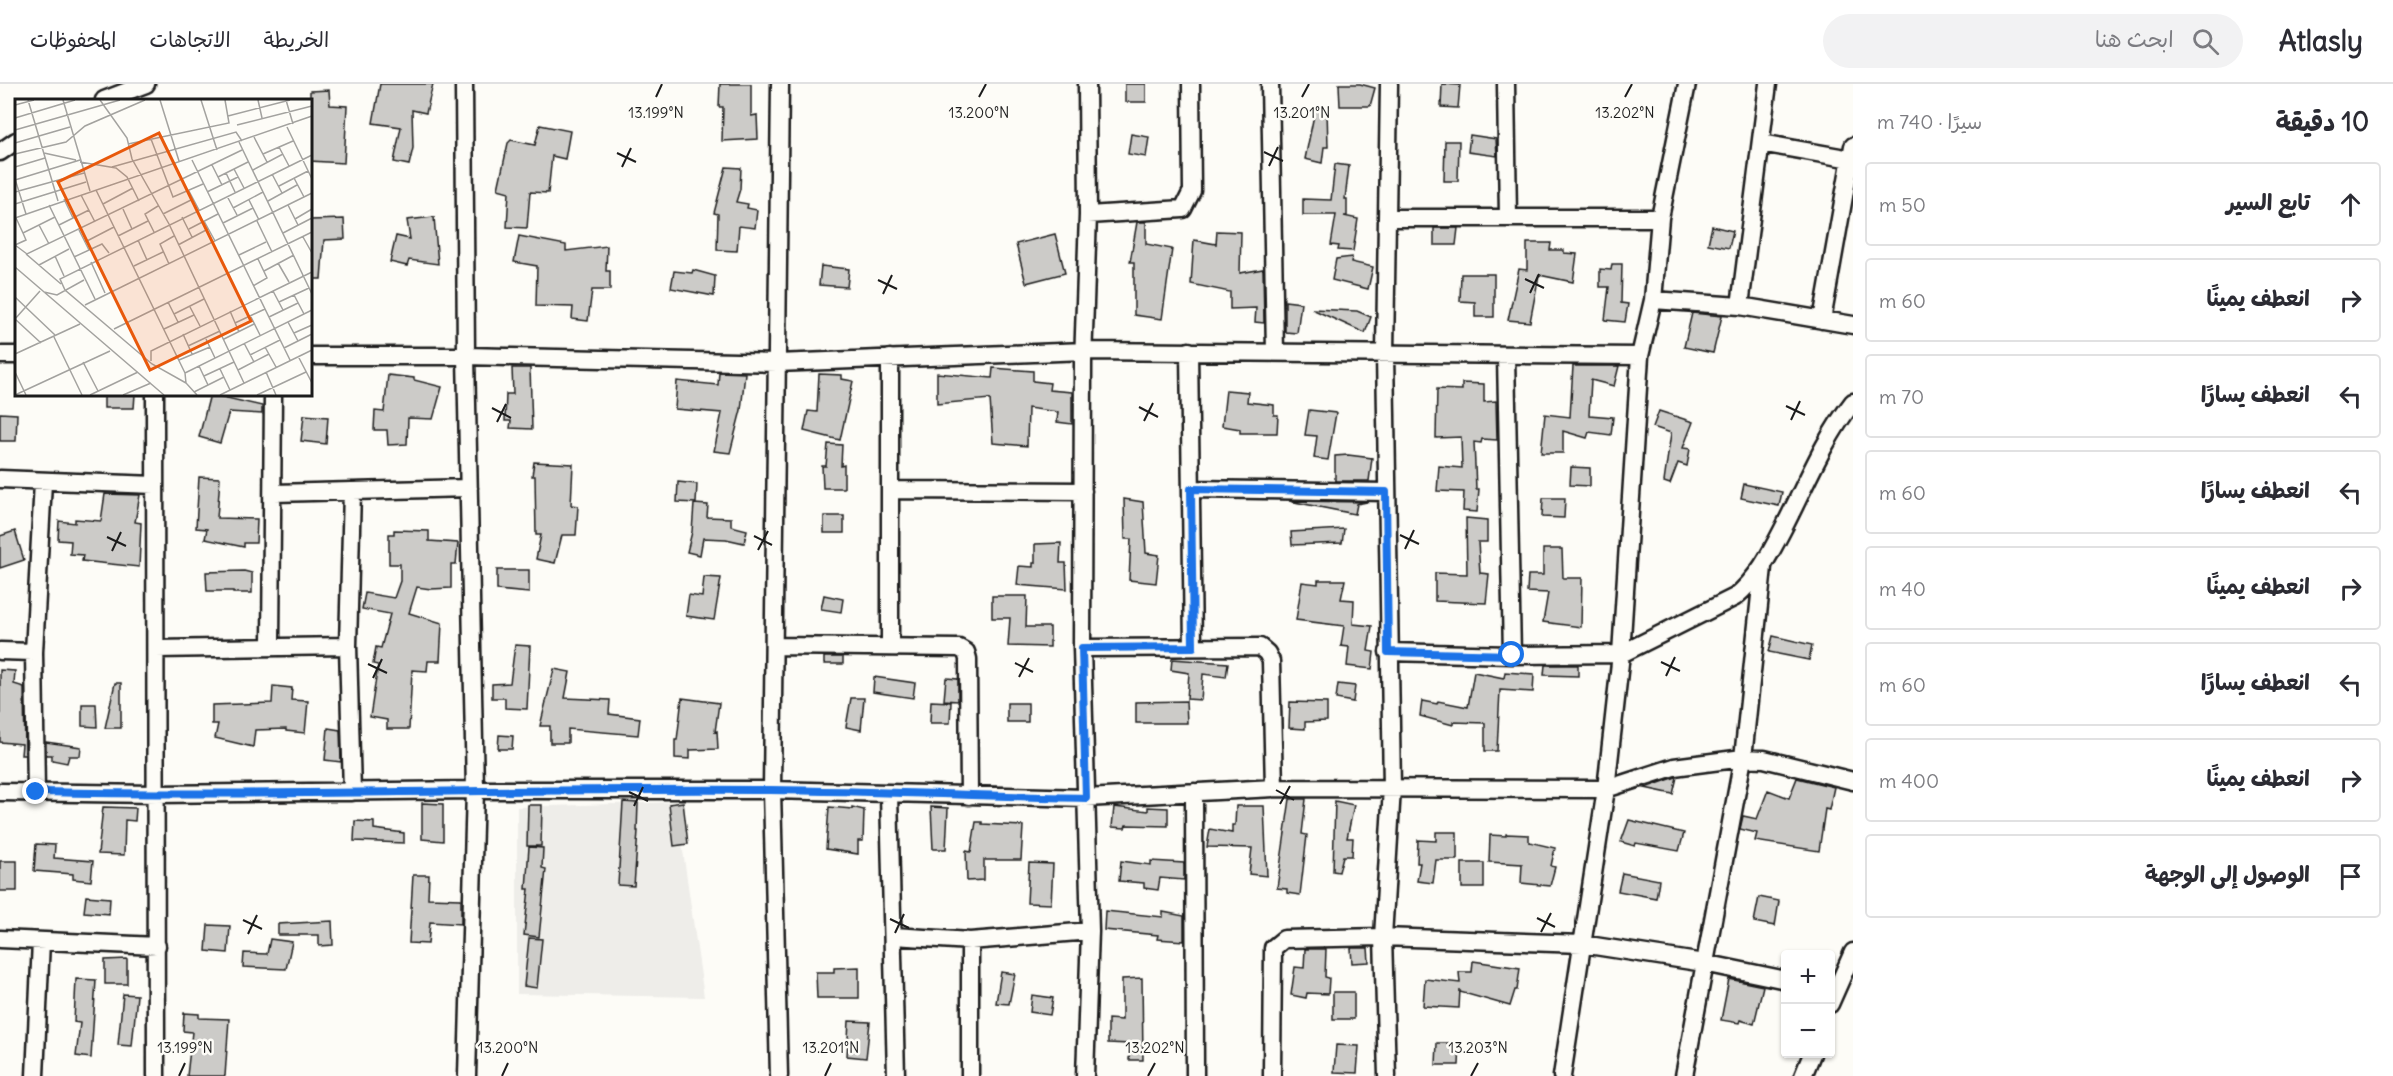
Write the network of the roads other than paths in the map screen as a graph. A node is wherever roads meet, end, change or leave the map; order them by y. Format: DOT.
graph roads {
  1 [pos="146,84"];
  2 [pos="464,84"];
  3 [pos="780,84"];
  4 [pos="1087,84"];
  5 [pos="1191,84"];
  6 [pos="1270,84"];
  7 [pos="1389,84"];
  8 [pos="1506,84"];
  9 [pos="1687,84"];
  10 [pos="1768,84"];
  11 [pos="107,99"];
  12 [pos="15,142"];
  13 [pos="1761,142"];
  14 [pos="0,152"];
  15 [pos="1852,153"];
  16 [pos="1088,214"];
  17 [pos="1387,218"];
  18 [pos="1508,218"];
  19 [pos="1660,218"];
  20 [pos="1653,300"];
  21 [pos="1740,306"];
  22 [pos="1822,320"];
  23 [pos="1853,325"];
  24 [pos="1084,351"];
  25 [pos="1189,351"];
  26 [pos="1275,352"];
  27 [pos="1385,353"];
  28 [pos="312,356"];
  29 [pos="466,356"];
  30 [pos="1506,356"];
  31 [pos="1640,356"];
  32 [pos="890,358"];
  33 [pos="777,363"];
  34 [pos="155,396"];
  35 [pos="273,396"];
  36 [pos="1853,402"];
  37 [pos="0,479"];
  38 [pos="43,482"];
  39 [pos="155,485"];
  40 [pos="469,488"];
  41 [pos="1191,489"];
  42 [pos="890,490"];
  43 [pos="1083,490"];
  44 [pos="352,491"];
  45 [pos="1386,492"];
  46 [pos="274,493"];
  47 [pos="1763,567"];
  48 [pos="271,645"];
  49 [pos="348,645"];
  50 [pos="774,646"];
  51 [pos="890,647"];
  52 [pos="1193,647"];
  53 [pos="1082,648"];
  54 [pos="156,649"];
  55 [pos="0,651"];
  56 [pos="34,652"];
  57 [pos="1388,652"];
  58 [pos="1621,654"];
  59 [pos="1512,655"];
  60 [pos="1743,758"];
  61 [pos="1853,781"];
  62 [pos="1274,788"];
  63 [pos="1392,788"];
  64 [pos="1606,789"];
  65 [pos="475,790"];
  66 [pos="772,790"];
  67 [pos="0,792"];
  68 [pos="36,792"];
  69 [pos="352,792"];
  70 [pos="1194,792"];
  71 [pos="157,794"];
  72 [pos="889,794"];
  73 [pos="969,796"];
  74 [pos="1086,798"];
  75 [pos="1090,931"];
  76 [pos="894,936"];
  77 [pos="1383,937"];
  78 [pos="0,939"];
  79 [pos="41,941"];
  80 [pos="970,942"];
  81 [pos="1582,944"];
  82 [pos="157,946"];
  83 [pos="1853,952"];
  84 [pos="1704,963"];
  85 [pos="1781,979"];
  86 [pos="1835,988"];
  87 [pos="1810,1058"];
  88 [pos="35,1076"];
  89 [pos="156,1076"];
  90 [pos="467,1076"];
  91 [pos="779,1076"];
  92 [pos="896,1076"];
  93 [pos="970,1076"];
  94 [pos="1085,1076"];
  95 [pos="1195,1076"];
  96 [pos="1272,1076"];
  97 [pos="1388,1076"];
  98 [pos="1562,1076"];
  99 [pos="1684,1076"];
  100 [pos="1803,1076"];
  1 -- 11 [label="street"];
  2 -- 29 [label="street"];
  3 -- 33 [label="street"];
  4 -- 16 [label="street"];
  5 -- 16 [label="street"];
  6 -- 26 [label="street"];
  7 -- 17 [label="street"];
  8 -- 18 [label="street"];
  9 -- 19 [label="street"];
  10 -- 13 [label="street"];
  12 -- 14 [label="street"];
  13 -- 15 [label="street"];
  13 -- 21 [label="street"];
  15 -- 22 [label="street"];
  16 -- 24 [label="street"];
  17 -- 18 [label="street"];
  17 -- 27 [label="street"];
  18 -- 19 [label="street"];
  19 -- 20 [label="street"];
  20 -- 21 [label="street"];
  20 -- 31 [label="street"];
  21 -- 22 [label="street"];
  22 -- 23 [label="street"];
  24 -- 25 [label="street"];
  24 -- 32 [label="street"];
  24 -- 43 [label="street"];
  25 -- 26 [label="street"];
  25 -- 41 [label="street"];
  26 -- 27 [label="street"];
  27 -- 30 [label="street"];
  27 -- 45 [label="street"];
  28 -- 29 [label="street"];
  29 -- 33 [label="street"];
  29 -- 40 [label="street"];
  30 -- 31 [label="street"];
  30 -- 59 [label="street"];
  31 -- 58 [label="street"];
  32 -- 33 [label="street"];
  32 -- 42 [label="street"];
  33 -- 50 [label="street"];
  34 -- 39 [label="street"];
  35 -- 46 [label="street"];
  36 -- 47 [label="street"];
  37 -- 38 [label="street"];
  38 -- 39 [label="street"];
  38 -- 56 [label="street"];
  39 -- 54 [label="street"];
  40 -- 44 [label="street"];
  40 -- 65 [label="street"];
  41 -- 45 [label="street"];
  41 -- 52 [label="street"];
  42 -- 43 [label="street"];
  42 -- 51 [label="street"];
  43 -- 53 [label="street"];
  44 -- 46 [label="street"];
  44 -- 49 [label="street"];
  45 -- 57 [label="street"];
  46 -- 48 [label="street"];
  47 -- 58 [label="street"];
  47 -- 60 [label="street"];
  48 -- 49 [label="street"];
  48 -- 54 [label="street"];
  49 -- 69 [label="street"];
  50 -- 51 [label="street"];
  50 -- 66 [label="street"];
  51 -- 73 [label="street"];
  52 -- 53 [label="street"];
  52 -- 62 [label="street"];
  53 -- 74 [label="street"];
  54 -- 71 [label="street"];
  55 -- 56 [label="street"];
  56 -- 68 [label="street"];
  57 -- 59 [label="street"];
  57 -- 63 [label="street"];
  58 -- 59 [label="street"];
  58 -- 64 [label="street"];
  60 -- 61 [label="street"];
  60 -- 64 [label="street"];
  60 -- 84 [label="street"];
  62 -- 63 [label="street"];
  62 -- 70 [label="street"];
  63 -- 64 [label="street"];
  63 -- 77 [label="street"];
  64 -- 81 [label="street"];
  65 -- 66 [label="street"];
  65 -- 69 [label="street"];
  65 -- 90 [label="street"];
  66 -- 72 [label="street"];
  66 -- 91 [label="street"];
  67 -- 68 [label="street"];
  68 -- 71 [label="street"];
  69 -- 71 [label="street"];
  70 -- 74 [label="street"];
  70 -- 95 [label="street"];
  71 -- 82 [label="street"];
  72 -- 73 [label="street"];
  72 -- 76 [label="street"];
  73 -- 74 [label="street"];
  74 -- 75 [label="street"];
  75 -- 80 [label="street"];
  75 -- 94 [label="street"];
  76 -- 80 [label="street"];
  76 -- 92 [label="street"];
  77 -- 81 [label="street"];
  77 -- 96 [label="street"];
  77 -- 97 [label="street"];
  78 -- 79 [label="street"];
  79 -- 82 [label="street"];
  79 -- 88 [label="street"];
  80 -- 93 [label="street"];
  81 -- 84 [label="street"];
  81 -- 98 [label="street"];
  82 -- 89 [label="street"];
  83 -- 86 [label="street"];
  84 -- 85 [label="street"];
  84 -- 99 [label="street"];
  87 -- 100 [label="street"];
}
